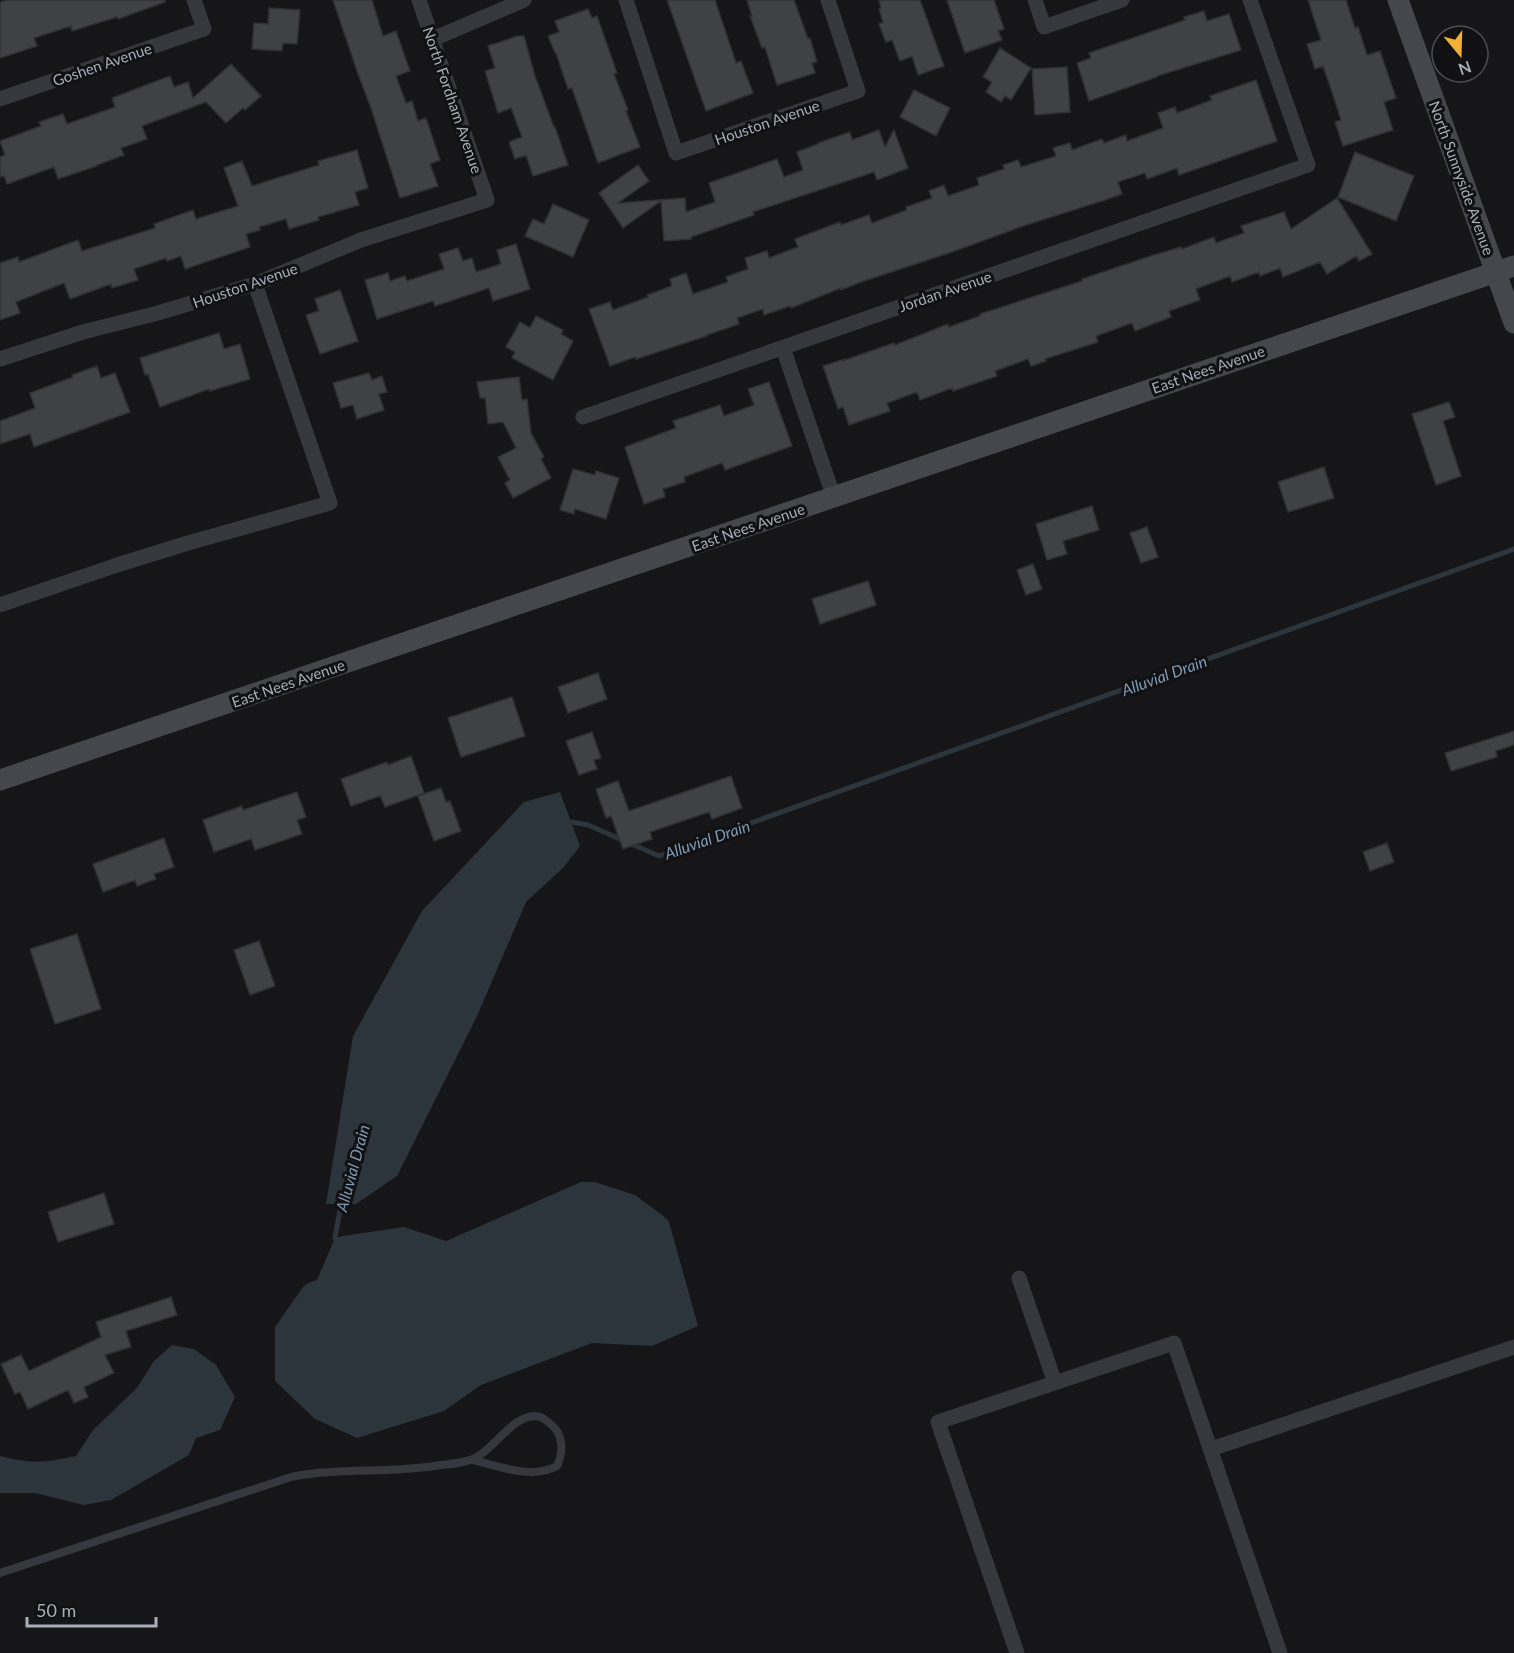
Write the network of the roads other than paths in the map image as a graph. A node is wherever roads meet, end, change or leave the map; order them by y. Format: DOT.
graph roads {
  1 [pos="194,0"];
  2 [pos="419,0"];
  3 [pos="524,0"];
  4 [pos="626,0"];
  5 [pos="828,0"];
  6 [pos="1035,0"];
  7 [pos="1122,0"];
  8 [pos="1250,0"];
  9 [pos="1398,0"];
  10 [pos="433,39"];
  11 [pos="0,99"];
  12 [pos="487,200"];
  13 [pos="1505,269"];
  14 [pos="255,284"];
  15 [pos="1514,323"];
  16 [pos="783,348"];
  17 [pos="0,359"];
  18 [pos="583,417"];
  19 [pos="834,498"];
  20 [pos="0,605"];
  21 [pos="0,780"];
  22 [pos="1019,1278"];
  23 [pos="1514,1347"];
  24 [pos="1055,1383"];
  25 [pos="1211,1449"];
  26 [pos="473,1460"];
  27 [pos="0,1573"];
  28 [pos="1017,1653"];
  29 [pos="1280,1653"];
  1 -- 11 [label="street, Goshen Avenue"];
  2 -- 10 [label="street, North Fordham Avenue"];
  3 -- 10 [label="street"];
  4 -- 5 [label="street, Houston Avenue"];
  6 -- 7 [label="street"];
  8 -- 16 [label="street, Jordan Avenue"];
  9 -- 13 [label="main road, North Sunnyside Avenue"];
  10 -- 12 [label="street, North Fordham Avenue"];
  12 -- 14 [label="street, Houston Avenue"];
  13 -- 15 [label="main road, North Sunnyside Avenue"];
  13 -- 19 [label="main road, East Nees Avenue"];
  14 -- 17 [label="street, Houston Avenue"];
  14 -- 20 [label="street"];
  16 -- 18 [label="street, Jordan Avenue"];
  16 -- 19 [label="street"];
  19 -- 21 [label="main road, East Nees Avenue"];
  22 -- 24 [label="street"];
  23 -- 25 [label="street"];
  24 -- 25 [label="street"];
  24 -- 28 [label="street"];
  25 -- 29 [label="street"];
  26 -- 26 [label="lane"];
  26 -- 27 [label="lane"];
}
